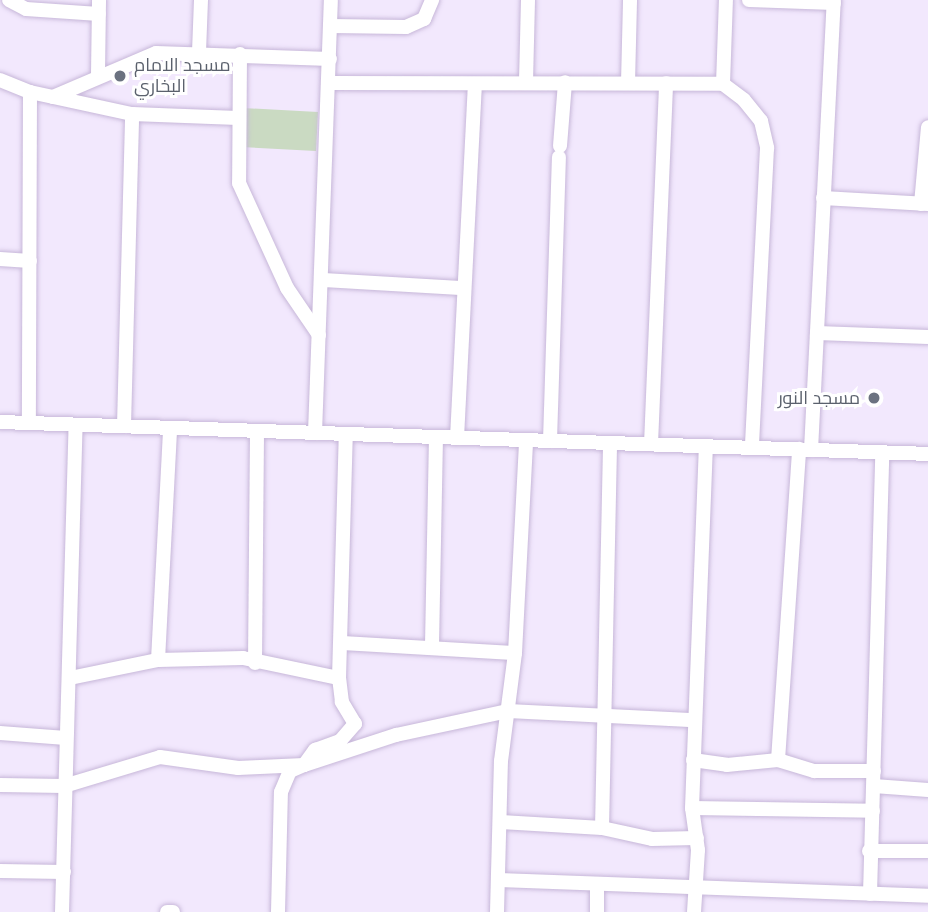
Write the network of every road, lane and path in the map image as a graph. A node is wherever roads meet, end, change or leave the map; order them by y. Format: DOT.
graph roads {
  1 [pos="9,0"];
  2 [pos="201,0"];
  3 [pos="331,0"];
  4 [pos="432,0"];
  5 [pos="528,0"];
  6 [pos="630,0"];
  7 [pos="726,0"];
  8 [pos="749,0"];
  9 [pos="834,1"];
  10 [pos="99,7"];
  11 [pos="330,26"];
  12 [pos="199,52"];
  13 [pos="240,54"];
  14 [pos="330,59"];
  15 [pos="98,74"];
  16 [pos="0,80"];
  17 [pos="526,82"];
  18 [pos="565,82"];
  19 [pos="330,83"];
  20 [pos="628,83"];
  21 [pos="666,83"];
  22 [pos="475,84"];
  23 [pos="723,84"];
  24 [pos="30,92"];
  25 [pos="53,97"];
  26 [pos="132,114"];
  27 [pos="238,118"];
  28 [pos="928,127"];
  29 [pos="823,198"];
  30 [pos="925,204"];
  31 [pos="0,260"];
  32 [pos="30,261"];
  33 [pos="322,280"];
  34 [pos="462,288"];
  35 [pos="817,332"];
  36 [pos="319,335"];
  37 [pos="928,337"];
  38 [pos="0,422"];
  39 [pos="29,423"];
  40 [pos="76,425"];
  41 [pos="124,426"];
  42 [pos="170,428"];
  43 [pos="257,431"];
  44 [pos="315,433"];
  45 [pos="346,434"];
  46 [pos="436,437"];
  47 [pos="457,438"];
  48 [pos="526,440"];
  49 [pos="550,441"];
  50 [pos="611,443"];
  51 [pos="651,444"];
  52 [pos="706,446"];
  53 [pos="752,446"];
  54 [pos="805,450"];
  55 [pos="882,452"];
  56 [pos="928,454"];
  57 [pos="341,643"];
  58 [pos="432,645"];
  59 [pos="515,653"];
  60 [pos="158,660"];
  61 [pos="255,663"];
  62 [pos="70,678"];
  63 [pos="340,678"];
  64 [pos="508,711"];
  65 [pos="604,716"];
  66 [pos="695,720"];
  67 [pos="0,733"];
  68 [pos="66,738"];
  69 [pos="693,760"];
  70 [pos="778,760"];
  71 [pos="304,765"];
  72 [pos="874,771"];
  73 [pos="0,785"];
  74 [pos="64,786"];
  75 [pos="874,786"];
  76 [pos="928,790"];
  77 [pos="692,808"];
  78 [pos="873,811"];
  79 [pos="501,822"];
  80 [pos="602,828"];
  81 [pos="697,838"];
  82 [pos="869,851"];
  83 [pos="928,851"];
  84 [pos="0,871"];
  85 [pos="64,872"];
  86 [pos="499,880"];
  87 [pos="597,884"];
  88 [pos="697,888"];
  89 [pos="870,894"];
  90 [pos="928,896"];
  91 [pos="62,912"];
  92 [pos="167,912"];
  93 [pos="173,912"];
  94 [pos="278,912"];
  95 [pos="497,912"];
  96 [pos="597,912"];
  97 [pos="694,912"];
  1 -- 10 [label="street"];
  2 -- 12 [label="street"];
  3 -- 11 [label="street"];
  4 -- 11 [label="street"];
  5 -- 17 [label="street"];
  6 -- 20 [label="street"];
  7 -- 23 [label="street"];
  8 -- 9 [label="street"];
  9 -- 29 [label="street"];
  10 -- 15 [label="street"];
  11 -- 14 [label="street"];
  12 -- 13 [label="street"];
  12 -- 15 [label="street"];
  13 -- 14 [label="street"];
  13 -- 27 [label="street"];
  14 -- 19 [label="street"];
  15 -- 25 [label="street"];
  16 -- 24 [label="street"];
  17 -- 18 [label="street"];
  17 -- 22 [label="street"];
  18 -- 20 [label="street"];
  18 -- 49 [label="street"];
  19 -- 22 [label="street"];
  19 -- 33 [label="street"];
  20 -- 21 [label="street"];
  21 -- 23 [label="street"];
  21 -- 51 [label="street"];
  22 -- 34 [label="street"];
  23 -- 53 [label="street"];
  24 -- 25 [label="street"];
  24 -- 32 [label="street"];
  25 -- 26 [label="street"];
  26 -- 27 [label="street"];
  26 -- 41 [label="street"];
  27 -- 36 [label="street"];
  28 -- 30 [label="street"];
  29 -- 30 [label="street"];
  29 -- 35 [label="street"];
  31 -- 32 [label="street"];
  32 -- 39 [label="street"];
  33 -- 34 [label="street"];
  33 -- 36 [label="street"];
  34 -- 47 [label="street"];
  35 -- 37 [label="street"];
  35 -- 54 [label="street"];
  36 -- 44 [label="street"];
  38 -- 39 [label="street"];
  39 -- 40 [label="street"];
  40 -- 41 [label="street"];
  40 -- 62 [label="street"];
  41 -- 42 [label="street"];
  42 -- 43 [label="street"];
  42 -- 60 [label="street"];
  43 -- 44 [label="street"];
  43 -- 61 [label="street"];
  44 -- 45 [label="street"];
  45 -- 46 [label="street"];
  45 -- 57 [label="street"];
  46 -- 47 [label="street"];
  46 -- 58 [label="street"];
  47 -- 48 [label="street"];
  48 -- 49 [label="street"];
  48 -- 59 [label="street"];
  49 -- 50 [label="street"];
  50 -- 51 [label="street"];
  50 -- 65 [label="street"];
  51 -- 52 [label="street"];
  52 -- 53 [label="street"];
  52 -- 66 [label="street"];
  53 -- 54 [label="street"];
  54 -- 55 [label="street"];
  54 -- 70 [label="street"];
  55 -- 56 [label="street"];
  55 -- 72 [label="street"];
  57 -- 58 [label="street"];
  57 -- 63 [label="street"];
  58 -- 59 [label="street"];
  59 -- 64 [label="street"];
  60 -- 61 [label="street"];
  60 -- 62 [label="street"];
  61 -- 63 [label="street"];
  62 -- 68 [label="street"];
  63 -- 71 [label="street"];
  64 -- 65 [label="street"];
  64 -- 71 [label="street"];
  64 -- 79 [label="street"];
  65 -- 66 [label="street"];
  65 -- 80 [label="street"];
  66 -- 69 [label="street"];
  67 -- 68 [label="street"];
  68 -- 74 [label="street"];
  69 -- 70 [label="street"];
  69 -- 77 [label="street"];
  70 -- 72 [label="street"];
  71 -- 74 [label="street"];
  71 -- 94 [label="street"];
  72 -- 75 [label="street"];
  73 -- 74 [label="street"];
  74 -- 85 [label="street"];
  75 -- 76 [label="street"];
  75 -- 78 [label="street"];
  77 -- 78 [label="street"];
  77 -- 81 [label="street"];
  78 -- 82 [label="street"];
  79 -- 80 [label="street"];
  79 -- 86 [label="street"];
  80 -- 81 [label="street"];
  81 -- 88 [label="street"];
  82 -- 83 [label="street"];
  82 -- 89 [label="street"];
  84 -- 85 [label="street"];
  85 -- 91 [label="street"];
  86 -- 87 [label="street"];
  86 -- 95 [label="street"];
  87 -- 88 [label="street"];
  87 -- 96 [label="street"];
  88 -- 89 [label="street"];
  88 -- 97 [label="street"];
  89 -- 90 [label="street"];
  92 -- 93 [label="street"];
}
